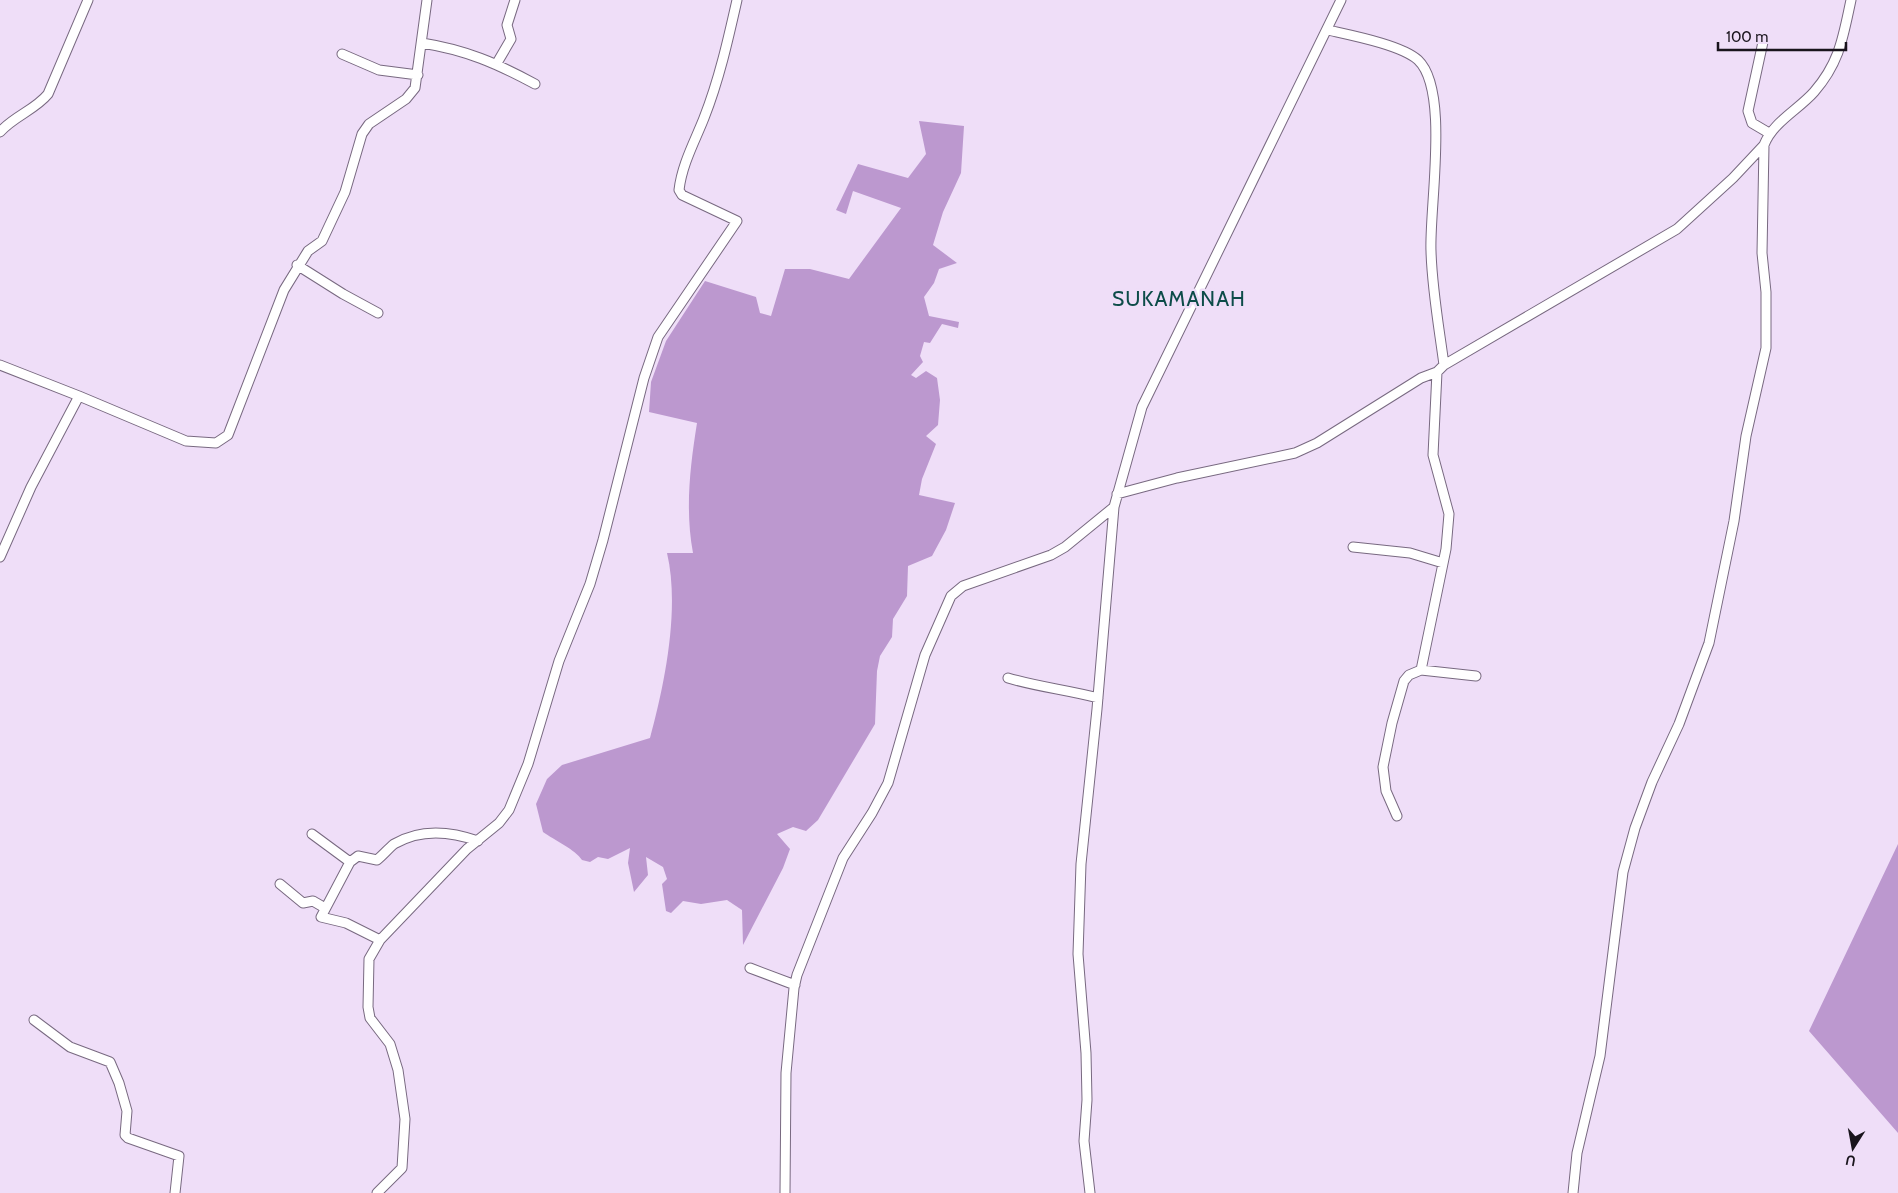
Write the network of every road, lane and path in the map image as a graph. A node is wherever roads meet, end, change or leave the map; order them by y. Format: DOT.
graph roads {
  1 [pos="88,0"];
  2 [pos="427,0"];
  3 [pos="515,0"];
  4 [pos="737,0"];
  5 [pos="1341,0"];
  6 [pos="1845,0"];
  7 [pos="1851,0"];
  8 [pos="1847,18"];
  9 [pos="1328,30"];
  10 [pos="422,42"];
  11 [pos="1764,42"];
  12 [pos="342,54"];
  13 [pos="498,63"];
  14 [pos="418,75"];
  15 [pos="535,84"];
  16 [pos="0,132"];
  17 [pos="1769,133"];
  18 [pos="1764,144"];
  19 [pos="298,265"];
  20 [pos="378,313"];
  21 [pos="0,364"];
  22 [pos="1444,365"];
  23 [pos="1437,372"];
  24 [pos="79,396"];
  25 [pos="1117,494"];
  26 [pos="1114,507"];
  27 [pos="1353,547"];
  28 [pos="0,557"];
  29 [pos="1443,563"];
  30 [pos="1421,670"];
  31 [pos="1476,676"];
  32 [pos="1008,678"];
  33 [pos="1098,698"];
  34 [pos="1397,816"];
  35 [pos="312,834"];
  36 [pos="478,840"];
  37 [pos="350,862"];
  38 [pos="280,884"];
  39 [pos="325,908"];
  40 [pos="380,940"];
  41 [pos="750,968"];
  42 [pos="794,985"];
  43 [pos="34,1020"];
  44 [pos="175,1193"];
  45 [pos="377,1193"];
  46 [pos="785,1193"];
  47 [pos="1090,1193"];
  48 [pos="1573,1193"];
  1 -- 16 [label="street"];
  2 -- 10 [label="street"];
  3 -- 13 [label="street"];
  4 -- 36 [label="street"];
  5 -- 9 [label="street"];
  6 -- 8 [label="street"];
  7 -- 8 [label="street"];
  8 -- 17 [label="street"];
  9 -- 22 [label="street"];
  9 -- 25 [label="street"];
  10 -- 13 [label="street"];
  10 -- 14 [label="street"];
  11 -- 17 [label="street"];
  12 -- 14 [label="street"];
  13 -- 15 [label="street"];
  14 -- 19 [label="street"];
  17 -- 18 [label="street"];
  18 -- 22 [label="street"];
  18 -- 48 [label="street"];
  19 -- 20 [label="street"];
  19 -- 24 [label="street"];
  21 -- 24 [label="street"];
  22 -- 23 [label="street"];
  23 -- 25 [label="street"];
  23 -- 29 [label="street"];
  24 -- 28 [label="street"];
  25 -- 26 [label="street"];
  26 -- 33 [label="street"];
  26 -- 42 [label="street"];
  27 -- 29 [label="street"];
  29 -- 30 [label="street"];
  30 -- 31 [label="street"];
  30 -- 34 [label="street"];
  32 -- 33 [label="street"];
  33 -- 47 [label="street"];
  35 -- 37 [label="street"];
  36 -- 37 [label="street"];
  36 -- 40 [label="street"];
  37 -- 39 [label="street"];
  38 -- 39 [label="street"];
  39 -- 40 [label="street"];
  40 -- 45 [label="street"];
  41 -- 42 [label="street"];
  42 -- 46 [label="street"];
  43 -- 44 [label="street"];
}
